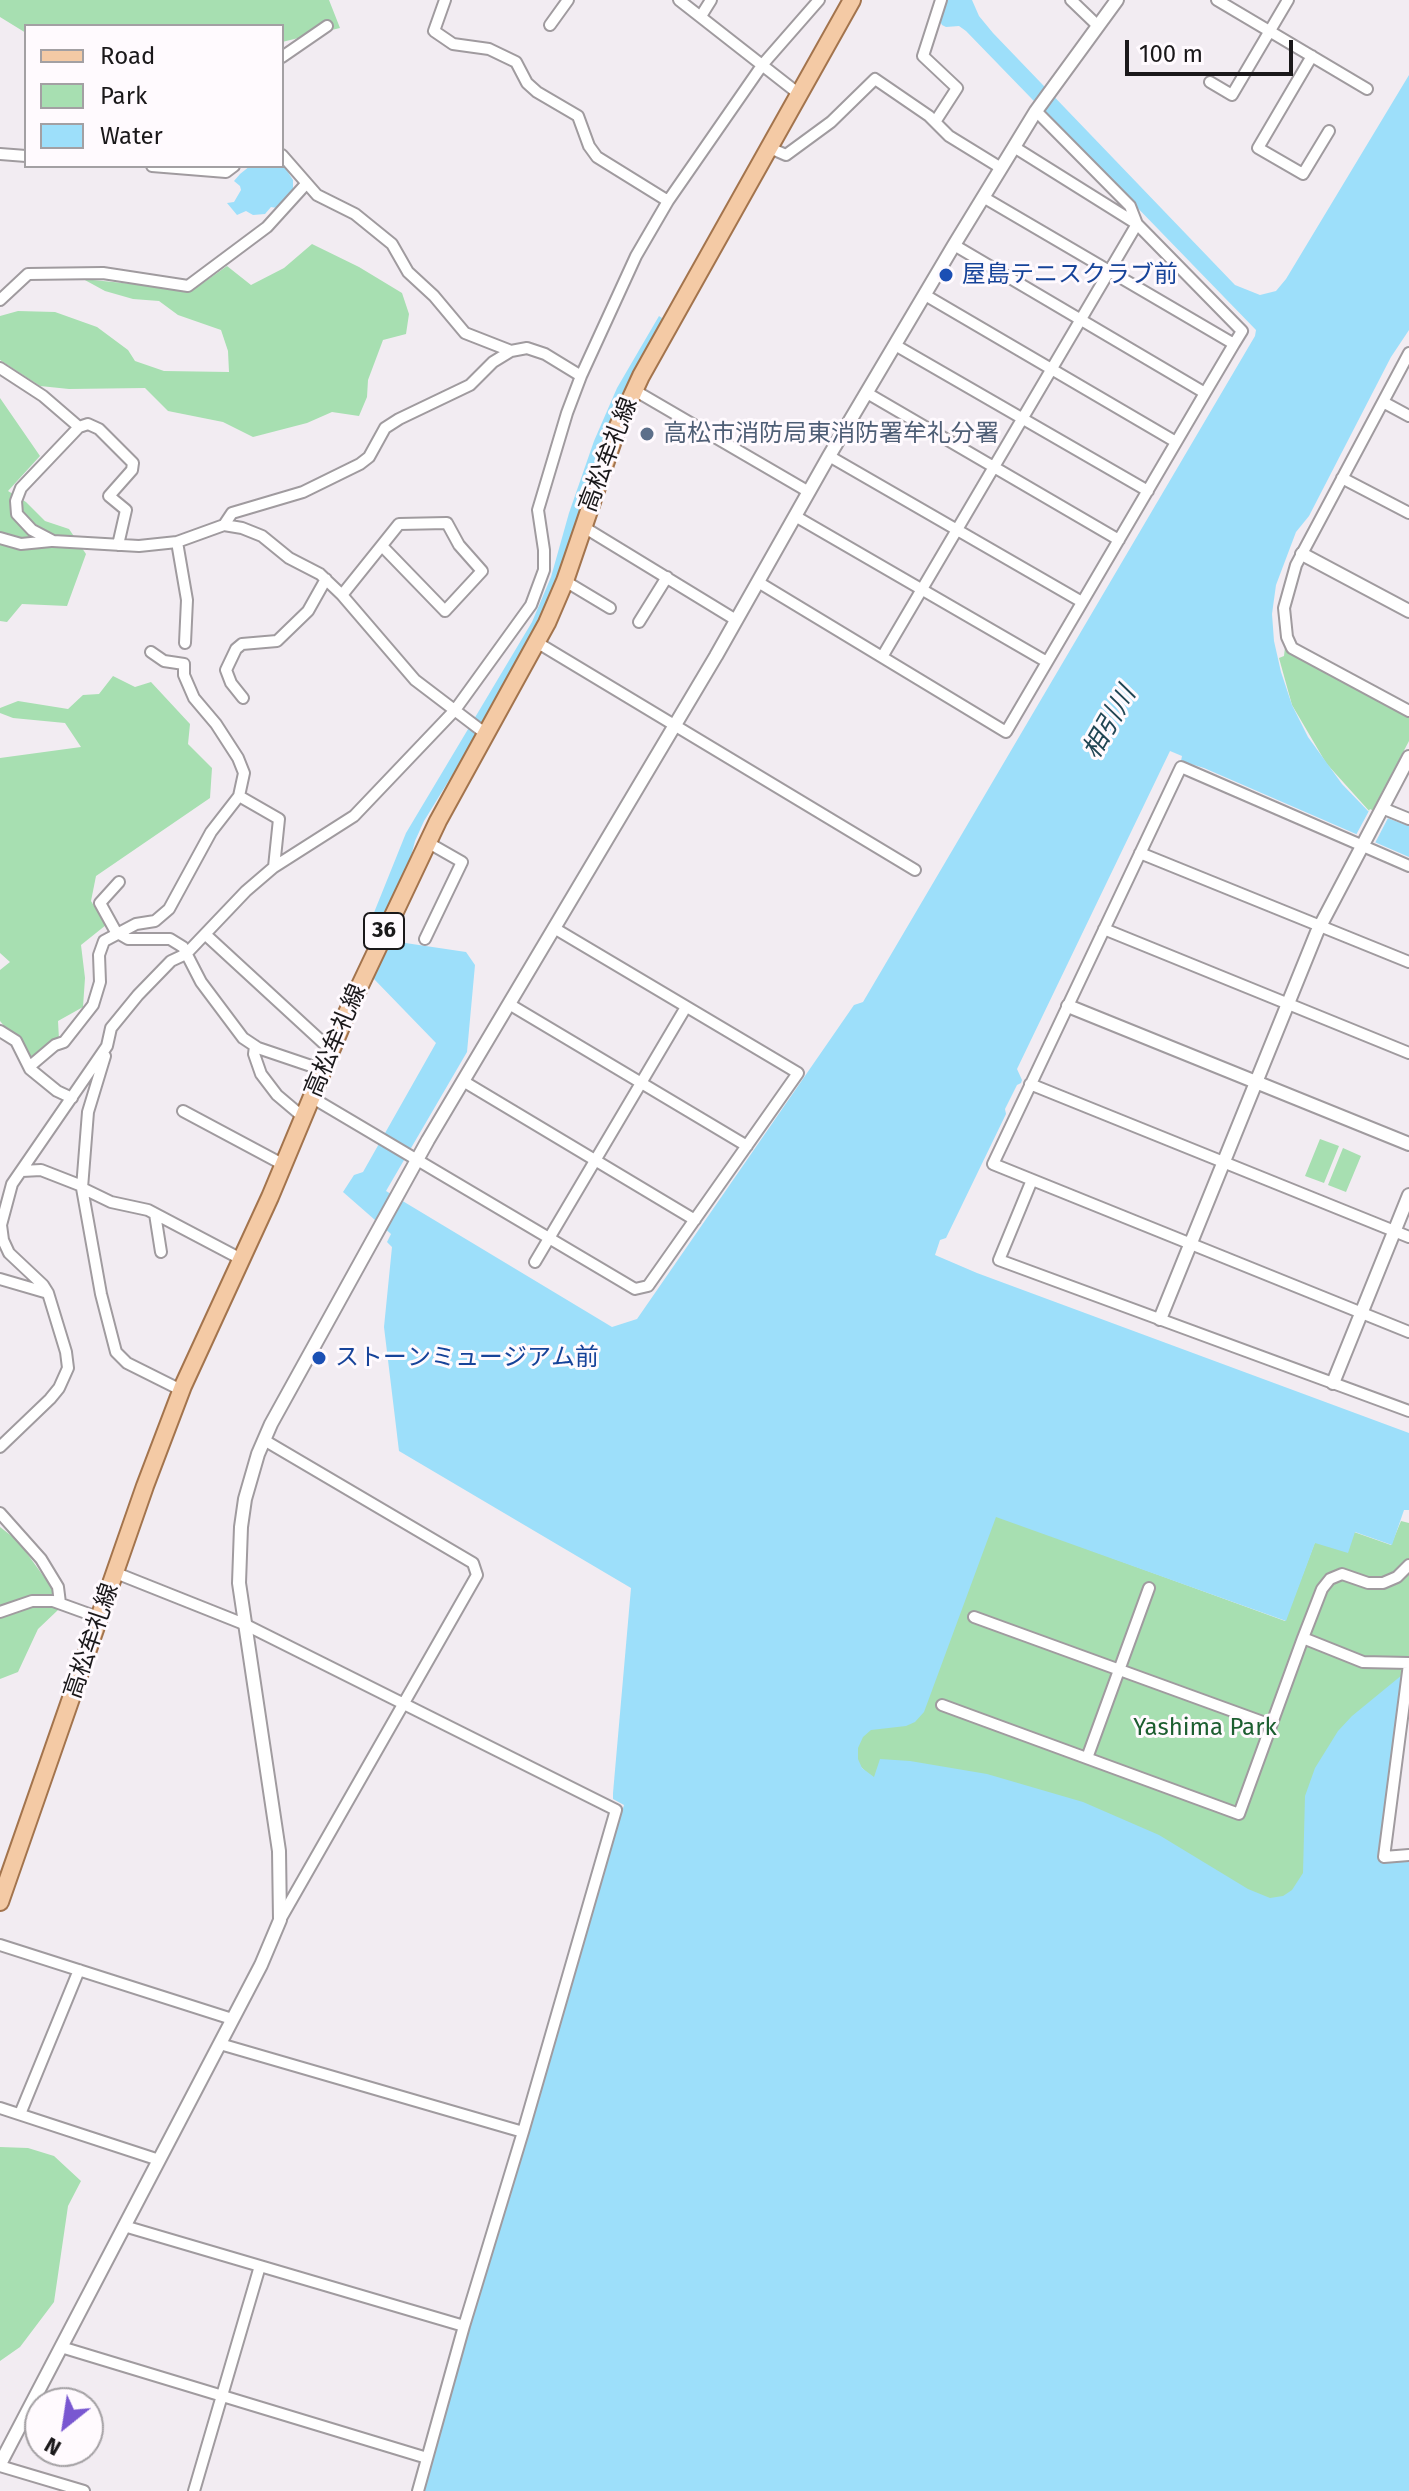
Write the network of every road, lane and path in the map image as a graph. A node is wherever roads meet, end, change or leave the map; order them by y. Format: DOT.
graph roads {
  1 [pos="445,0"];
  2 [pos="568,0"];
  3 [pos="679,0"];
  4 [pos="711,0"];
  5 [pos="819,0"];
  6 [pos="852,0"];
  7 [pos="941,0"];
  8 [pos="1071,0"];
  9 [pos="1117,0"];
  10 [pos="1288,0"];
  11 [pos="1225,2"];
  12 [pos="701,16"];
  13 [pos="550,25"];
  14 [pos="1097,25"];
  15 [pos="327,26"];
  16 [pos="1270,31"];
  17 [pos="284,56"];
  18 [pos="1312,56"];
  19 [pos="763,64"];
  20 [pos="1210,82"];
  21 [pos="1367,89"];
  22 [pos="799,94"];
  23 [pos="1037,109"];
  24 [pos="935,122"];
  25 [pos="1329,131"];
  26 [pos="1014,147"];
  27 [pos="770,148"];
  28 [pos="0,154"];
  29 [pos="24,156"];
  30 [pos="284,157"];
  31 [pos="177,168"];
  32 [pos="231,168"];
  33 [pos="1001,168"];
  34 [pos="306,184"];
  35 [pos="983,197"];
  36 [pos="668,201"];
  37 [pos="1137,224"];
  38 [pos="954,245"];
  39 [pos="1110,272"];
  40 [pos="925,295"];
  41 [pos="0,300"];
  42 [pos="1081,320"];
  43 [pos="1234,344"];
  44 [pos="895,345"];
  45 [pos="511,351"];
  46 [pos="1409,353"];
  47 [pos="0,368"];
  48 [pos="1052,370"];
  49 [pos="581,376"];
  50 [pos="634,390"];
  51 [pos="867,393"];
  52 [pos="1205,393"];
  53 [pos="1383,402"];
  54 [pos="1409,416"];
  55 [pos="1023,419"];
  56 [pos="79,427"];
  57 [pos="1176,442"];
  58 [pos="829,456"];
  59 [pos="994,467"];
  60 [pos="1342,478"];
  61 [pos="1148,491"];
  62 [pos="809,492"];
  63 [pos="1409,513"];
  64 [pos="795,516"];
  65 [pos="224,525"];
  66 [pos="582,526"];
  67 [pos="958,531"];
  68 [pos="0,538"];
  69 [pos="1119,540"];
  70 [pos="53,541"];
  71 [pos="177,542"];
  72 [pos="118,545"];
  73 [pos="382,546"];
  74 [pos="1302,554"];
  75 [pos="667,577"];
  76 [pos="326,579"];
  77 [pos="565,581"];
  78 [pos="758,582"];
  79 [pos="923,590"];
  80 [pos="342,595"];
  81 [pos="1082,602"];
  82 [pos="610,608"];
  83 [pos="1409,611"];
  84 [pos="736,620"];
  85 [pos="639,622"];
  86 [pos="185,643"];
  87 [pos="538,643"];
  88 [pos="151,652"];
  89 [pos="882,657"];
  90 [pos="1047,662"];
  91 [pos="243,698"];
  92 [pos="455,710"];
  93 [pos="1409,711"];
  94 [pos="674,726"];
  95 [pos="486,734"];
  96 [pos="1409,757"];
  97 [pos="239,796"];
  98 [pos="1380,810"];
  99 [pos="1409,819"];
  100 [pos="427,842"];
  101 [pos="1363,843"];
  102 [pos="1140,853"];
  103 [pos="1409,866"];
  104 [pos="274,867"];
  105 [pos="915,870"];
  106 [pos="119,882"];
  107 [pos="1320,926"];
  108 [pos="554,928"];
  109 [pos="1104,929"];
  110 [pos="116,932"];
  111 [pos="206,935"];
  112 [pos="425,939"];
  113 [pos="186,954"];
  114 [pos="1409,962"];
  115 [pos="509,1004"];
  116 [pos="1288,1004"];
  117 [pos="1068,1006"];
  118 [pos="686,1007"];
  119 [pos="3,1035"];
  120 [pos="107,1046"];
  121 [pos="255,1046"];
  122 [pos="331,1050"];
  123 [pos="1409,1053"];
  124 [pos="29,1067"];
  125 [pos="323,1070"];
  126 [pos="463,1081"];
  127 [pos="1256,1082"];
  128 [pos="641,1083"];
  129 [pos="1030,1084"];
  130 [pos="311,1097"];
  131 [pos="72,1098"];
  132 [pos="183,1111"];
  133 [pos="303,1117"];
  134 [pos="1409,1144"];
  135 [pos="747,1146"];
  136 [pos="414,1157"];
  137 [pos="596,1161"];
  138 [pos="1223,1163"];
  139 [pos="284,1165"];
  140 [pos="22,1171"];
  141 [pos="1032,1180"];
  142 [pos="82,1187"];
  143 [pos="1409,1195"];
  144 [pos="155,1214"];
  145 [pos="695,1220"];
  146 [pos="1394,1232"];
  147 [pos="1409,1237"];
  148 [pos="550,1238"];
  149 [pos="1191,1244"];
  150 [pos="161,1252"];
  151 [pos="241,1259"];
  152 [pos="535,1262"];
  153 [pos="0,1279"];
  154 [pos="48,1293"];
  155 [pos="1361,1313"];
  156 [pos="1160,1319"];
  157 [pos="1409,1332"];
  158 [pos="1333,1383"];
  159 [pos="181,1390"];
  160 [pos="1409,1411"];
  161 [pos="264,1440"];
  162 [pos="0,1447"];
  163 [pos="0,1513"];
  164 [pos="1409,1565"];
  165 [pos="116,1573"];
  166 [pos="1149,1588"];
  167 [pos="60,1603"];
  168 [pos="0,1612"];
  169 [pos="974,1617"];
  170 [pos="100,1618"];
  171 [pos="244,1624"];
  172 [pos="1303,1638"];
  173 [pos="1409,1664"];
  174 [pos="1119,1670"];
  175 [pos="403,1704"];
  176 [pos="942,1705"];
  177 [pos="1271,1725"];
  178 [pos="1087,1758"];
  179 [pos="1409,1855"];
  180 [pos="0,1902"];
  181 [pos="280,1920"];
  182 [pos="0,1945"];
  183 [pos="79,1970"];
  184 [pos="232,2019"];
  185 [pos="220,2044"];
  186 [pos="0,2108"];
  187 [pos="20,2114"];
  188 [pos="523,2132"];
  189 [pos="159,2160"];
  190 [pos="124,2226"];
  191 [pos="260,2266"];
  192 [pos="464,2326"];
  193 [pos="61,2347"];
  194 [pos="223,2396"];
  195 [pos="427,2458"];
  196 [pos="0,2465"];
  197 [pos="84,2491"];
  198 [pos="194,2491"];
  199 [pos="418,2491"];
  1 -- 36 [label="street"];
  2 -- 13 [label="street"];
  3 -- 12 [label="street"];
  4 -- 12 [label="street"];
  5 -- 19 [label="street"];
  6 -- 22 [label="main road, 高松牟礼線 / 36"];
  7 -- 24 [label="street"];
  8 -- 14 [label="street"];
  9 -- 14 [label="street"];
  10 -- 16 [label="street"];
  11 -- 16 [label="street"];
  12 -- 19 [label="street"];
  14 -- 23 [label="street"];
  15 -- 17 [label="street"];
  16 -- 18 [label="street"];
  16 -- 20 [label="street"];
  18 -- 21 [label="street"];
  18 -- 25 [label="street"];
  19 -- 22 [label="street"];
  19 -- 36 [label="street"];
  22 -- 27 [label="main road, 高松牟礼線 / 36"];
  23 -- 26 [label="street"];
  23 -- 37 [label="street"];
  24 -- 27 [label="street"];
  24 -- 33 [label="street"];
  26 -- 33 [label="street"];
  26 -- 37 [label="street"];
  27 -- 50 [label="main road, 高松牟礼線 / 36"];
  28 -- 29 [label="street"];
  30 -- 34 [label="street"];
  31 -- 32 [label="street"];
  33 -- 35 [label="street"];
  34 -- 41 [label="street"];
  34 -- 45 [label="street"];
  35 -- 38 [label="street"];
  35 -- 39 [label="street"];
  36 -- 49 [label="street"];
  37 -- 39 [label="street"];
  37 -- 43 [label="street"];
  38 -- 40 [label="street"];
  38 -- 42 [label="street"];
  39 -- 42 [label="street"];
  39 -- 43 [label="street"];
  40 -- 44 [label="street"];
  40 -- 48 [label="street"];
  42 -- 48 [label="street"];
  42 -- 52 [label="street"];
  43 -- 52 [label="street"];
  44 -- 51 [label="street"];
  44 -- 55 [label="street"];
  45 -- 49 [label="street"];
  45 -- 65 [label="street"];
  46 -- 53 [label="street"];
  47 -- 56 [label="street"];
  48 -- 55 [label="street"];
  48 -- 57 [label="street"];
  49 -- 92 [label="street"];
  50 -- 62 [label="street"];
  50 -- 66 [label="main road, 高松牟礼線 / 36"];
  51 -- 58 [label="street"];
  51 -- 59 [label="street"];
  52 -- 57 [label="street"];
  53 -- 54 [label="street"];
  53 -- 60 [label="street"];
  55 -- 59 [label="street"];
  55 -- 61 [label="street"];
  56 -- 70 [label="street"];
  56 -- 72 [label="street"];
  57 -- 61 [label="street"];
  58 -- 62 [label="street"];
  58 -- 67 [label="street"];
  59 -- 67 [label="street"];
  59 -- 69 [label="street"];
  60 -- 63 [label="street"];
  60 -- 74 [label="street"];
  61 -- 69 [label="street"];
  62 -- 64 [label="street"];
  64 -- 78 [label="street"];
  64 -- 79 [label="street"];
  65 -- 71 [label="street"];
  65 -- 76 [label="street"];
  66 -- 75 [label="street"];
  66 -- 77 [label="main road, 高松牟礼線 / 36"];
  67 -- 79 [label="street"];
  67 -- 81 [label="street"];
  68 -- 70 [label="street"];
  69 -- 81 [label="street"];
  70 -- 72 [label="street"];
  71 -- 72 [label="street"];
  71 -- 86 [label="street"];
  73 -- 73 [label="street"];
  73 -- 80 [label="street"];
  74 -- 83 [label="street"];
  74 -- 93 [label="street"];
  75 -- 84 [label="street"];
  75 -- 85 [label="street"];
  76 -- 80 [label="street"];
  76 -- 91 [label="street"];
  77 -- 82 [label="street"];
  77 -- 87 [label="main road, 高松牟礼線 / 36"];
  78 -- 84 [label="street"];
  78 -- 89 [label="street"];
  79 -- 89 [label="street"];
  79 -- 90 [label="street"];
  80 -- 92 [label="street"];
  81 -- 90 [label="street"];
  84 -- 94 [label="street"];
  87 -- 94 [label="street"];
  87 -- 95 [label="main road, 高松牟礼線 / 36"];
  88 -- 97 [label="street"];
  89 -- 90 [label="street"];
  92 -- 95 [label="street"];
  92 -- 104 [label="street"];
  94 -- 105 [label="street"];
  94 -- 108 [label="street"];
  95 -- 100 [label="main road, 高松牟礼線 / 36"];
  96 -- 98 [label="street"];
  97 -- 104 [label="street"];
  97 -- 110 [label="street"];
  98 -- 99 [label="street"];
  98 -- 101 [label="street"];
  100 -- 112 [label="street"];
  100 -- 122 [label="main road, 高松牟礼線 / 36"];
  101 -- 102 [label="street"];
  101 -- 103 [label="street"];
  101 -- 107 [label="street"];
  102 -- 107 [label="street"];
  102 -- 109 [label="street"];
  104 -- 111 [label="street"];
  106 -- 110 [label="street"];
  107 -- 114 [label="street"];
  107 -- 116 [label="street"];
  108 -- 115 [label="street"];
  108 -- 118 [label="street"];
  109 -- 116 [label="street"];
  109 -- 117 [label="street"];
  110 -- 113 [label="street"];
  110 -- 124 [label="street"];
  111 -- 113 [label="street"];
  111 -- 122 [label="street"];
  113 -- 120 [label="street"];
  113 -- 121 [label="street"];
  115 -- 126 [label="street"];
  115 -- 128 [label="street"];
  116 -- 123 [label="street"];
  116 -- 127 [label="street"];
  117 -- 127 [label="street"];
  117 -- 129 [label="street"];
  118 -- 128 [label="street"];
  118 -- 135 [label="street"];
  119 -- 124 [label="street"];
  120 -- 131 [label="street"];
  120 -- 142 [label="street"];
  121 -- 125 [label="street"];
  121 -- 133 [label="street"];
  122 -- 125 [label="main road, 高松牟礼線 / 36"];
  124 -- 131 [label="street"];
  125 -- 130 [label="main road, 高松牟礼線 / 36"];
  126 -- 136 [label="street"];
  126 -- 137 [label="street"];
  127 -- 134 [label="street"];
  127 -- 138 [label="street"];
  128 -- 135 [label="street"];
  128 -- 137 [label="street"];
  129 -- 138 [label="street"];
  129 -- 141 [label="street"];
  130 -- 133 [label="main road, 高松牟礼線 / 36"];
  130 -- 136 [label="street"];
  131 -- 140 [label="street"];
  132 -- 139 [label="street"];
  133 -- 139 [label="main road, 高松牟礼線 / 36"];
  135 -- 145 [label="street"];
  136 -- 148 [label="street"];
  136 -- 161 [label="street"];
  137 -- 145 [label="street"];
  137 -- 148 [label="street"];
  138 -- 146 [label="street"];
  138 -- 149 [label="street"];
  139 -- 151 [label="main road, 高松牟礼線 / 36"];
  140 -- 142 [label="street"];
  140 -- 154 [label="street"];
  141 -- 149 [label="street"];
  141 -- 156 [label="street"];
  142 -- 144 [label="street"];
  142 -- 159 [label="street"];
  143 -- 146 [label="street"];
  144 -- 150 [label="street"];
  144 -- 151 [label="street"];
  145 -- 148 [label="street"];
  146 -- 147 [label="street"];
  146 -- 155 [label="street"];
  148 -- 152 [label="street"];
  149 -- 155 [label="street"];
  149 -- 156 [label="street"];
  151 -- 159 [label="main road, 高松牟礼線 / 36"];
  153 -- 154 [label="street"];
  154 -- 162 [label="street"];
  155 -- 157 [label="street"];
  155 -- 158 [label="street"];
  156 -- 158 [label="street"];
  158 -- 160 [label="street"];
  159 -- 165 [label="main road, 高松牟礼線 / 36"];
  161 -- 171 [label="street"];
  161 -- 175 [label="street"];
  163 -- 167 [label="street"];
  164 -- 172 [label="street"];
  165 -- 170 [label="main road, 高松牟礼線 / 36"];
  165 -- 171 [label="street"];
  166 -- 174 [label="street"];
  167 -- 168 [label="street"];
  167 -- 170 [label="street"];
  169 -- 174 [label="street"];
  170 -- 180 [label="main road, 高松牟礼線 / 36"];
  171 -- 175 [label="street"];
  171 -- 181 [label="street"];
  172 -- 173 [label="street"];
  172 -- 177 [label="street"];
  173 -- 179 [label="street"];
  174 -- 177 [label="street"];
  174 -- 178 [label="street"];
  175 -- 181 [label="street"];
  175 -- 188 [label="street"];
  176 -- 178 [label="street"];
  177 -- 178 [label="street"];
  181 -- 184 [label="street"];
  182 -- 183 [label="street"];
  183 -- 184 [label="street"];
  183 -- 187 [label="street"];
  184 -- 185 [label="street"];
  185 -- 188 [label="street"];
  185 -- 189 [label="street"];
  186 -- 187 [label="street"];
  187 -- 189 [label="street"];
  188 -- 192 [label="street"];
  189 -- 190 [label="street"];
  190 -- 191 [label="street"];
  190 -- 193 [label="street"];
  191 -- 192 [label="street"];
  191 -- 194 [label="street"];
  192 -- 195 [label="street"];
  193 -- 194 [label="street"];
  193 -- 196 [label="street"];
  194 -- 195 [label="street"];
  194 -- 198 [label="street"];
  195 -- 199 [label="street"];
  196 -- 197 [label="street"];
}
